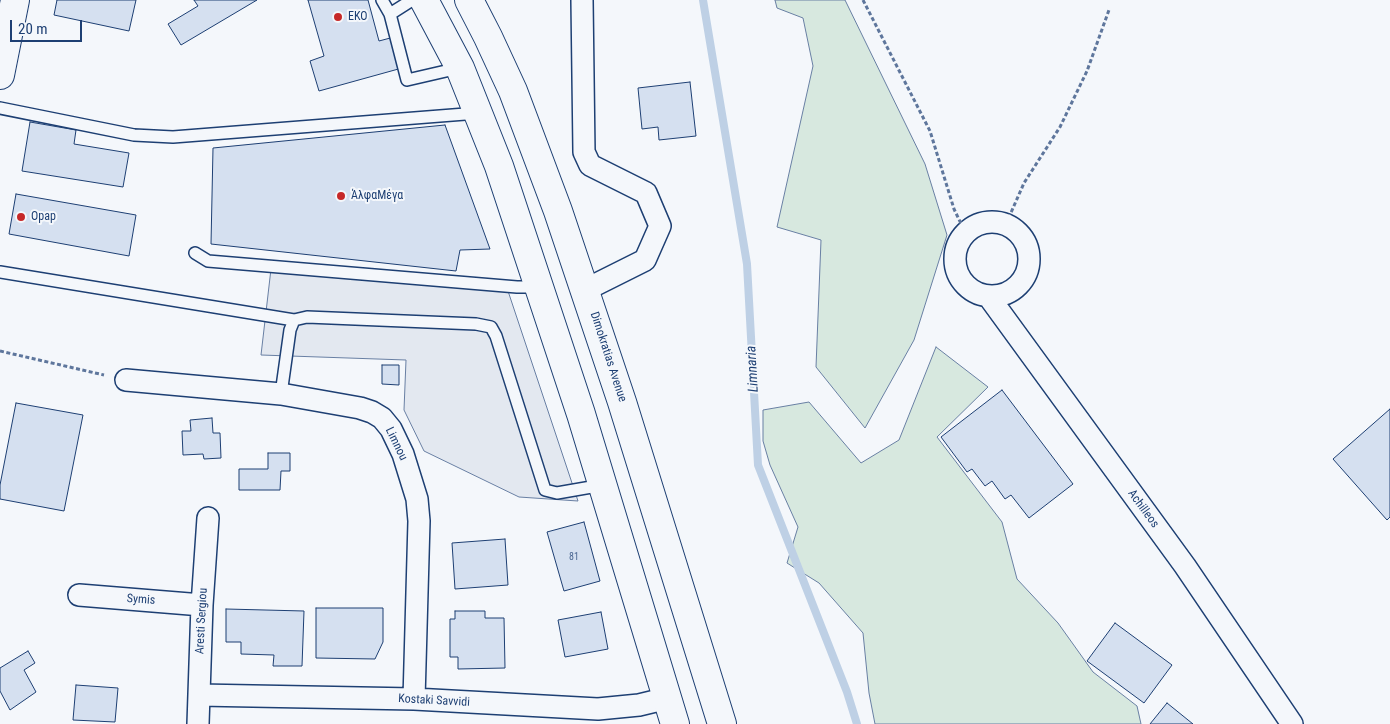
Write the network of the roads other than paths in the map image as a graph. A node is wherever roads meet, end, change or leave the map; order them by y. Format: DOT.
graph roads {
  1 [pos="16,0"];
  2 [pos="382,0"];
  3 [pos="412,0"];
  4 [pos="424,0"];
  5 [pos="469,0"];
  6 [pos="582,0"];
  7 [pos="390,14"];
  8 [pos="1,61"];
  9 [pos="460,68"];
  10 [pos="0,108"];
  11 [pos="478,113"];
  12 [pos="195,253"];
  13 [pos="0,272"];
  14 [pos="540,288"];
  15 [pos="585,290"];
  16 [pos="989,297"];
  17 [pos="294,320"];
  18 [pos="126,380"];
  19 [pos="281,394"];
  20 [pos="603,485"];
  21 [pos="208,518"];
  22 [pos="79,595"];
  23 [pos="202,604"];
  24 [pos="199,695"];
  25 [pos="668,698"];
  26 [pos="414,699"];
  27 [pos="198,724"];
  28 [pos="675,724"];
  29 [pos="722,724"];
  30 [pos="1292,724"];
  1 -- 8 [label="main road"];
  2 -- 7 [label="lane"];
  3 -- 7 [label="lane"];
  4 -- 9 [label="main road"];
  5 -- 15 [label="main road, Dimokratias Avenue"];
  6 -- 15 [label="street"];
  7 -- 9 [label="lane"];
  9 -- 11 [label="main road"];
  10 -- 11 [label="lane"];
  11 -- 14 [label="main road"];
  12 -- 14 [label="lane"];
  13 -- 17 [label="lane"];
  14 -- 20 [label="main road"];
  15 -- 29 [label="main road, Dimokratias Avenue"];
  16 -- 16 [label="street"];
  16 -- 30 [label="street, Achilleos"];
  17 -- 19 [label="lane"];
  17 -- 20 [label="lane"];
  18 -- 19 [label="street, Limnou"];
  19 -- 26 [label="street, Limnou"];
  20 -- 25 [label="main road"];
  21 -- 23 [label="street, Aresti Sergiou"];
  22 -- 23 [label="street, Symis"];
  23 -- 24 [label="street, Aresti Sergiou"];
  24 -- 26 [label="street, Kostaki Savvidi"];
  24 -- 27 [label="street, Aresti Sergiou"];
  25 -- 26 [label="street, Kostaki Savvidi"];
  25 -- 28 [label="main road"];
}
